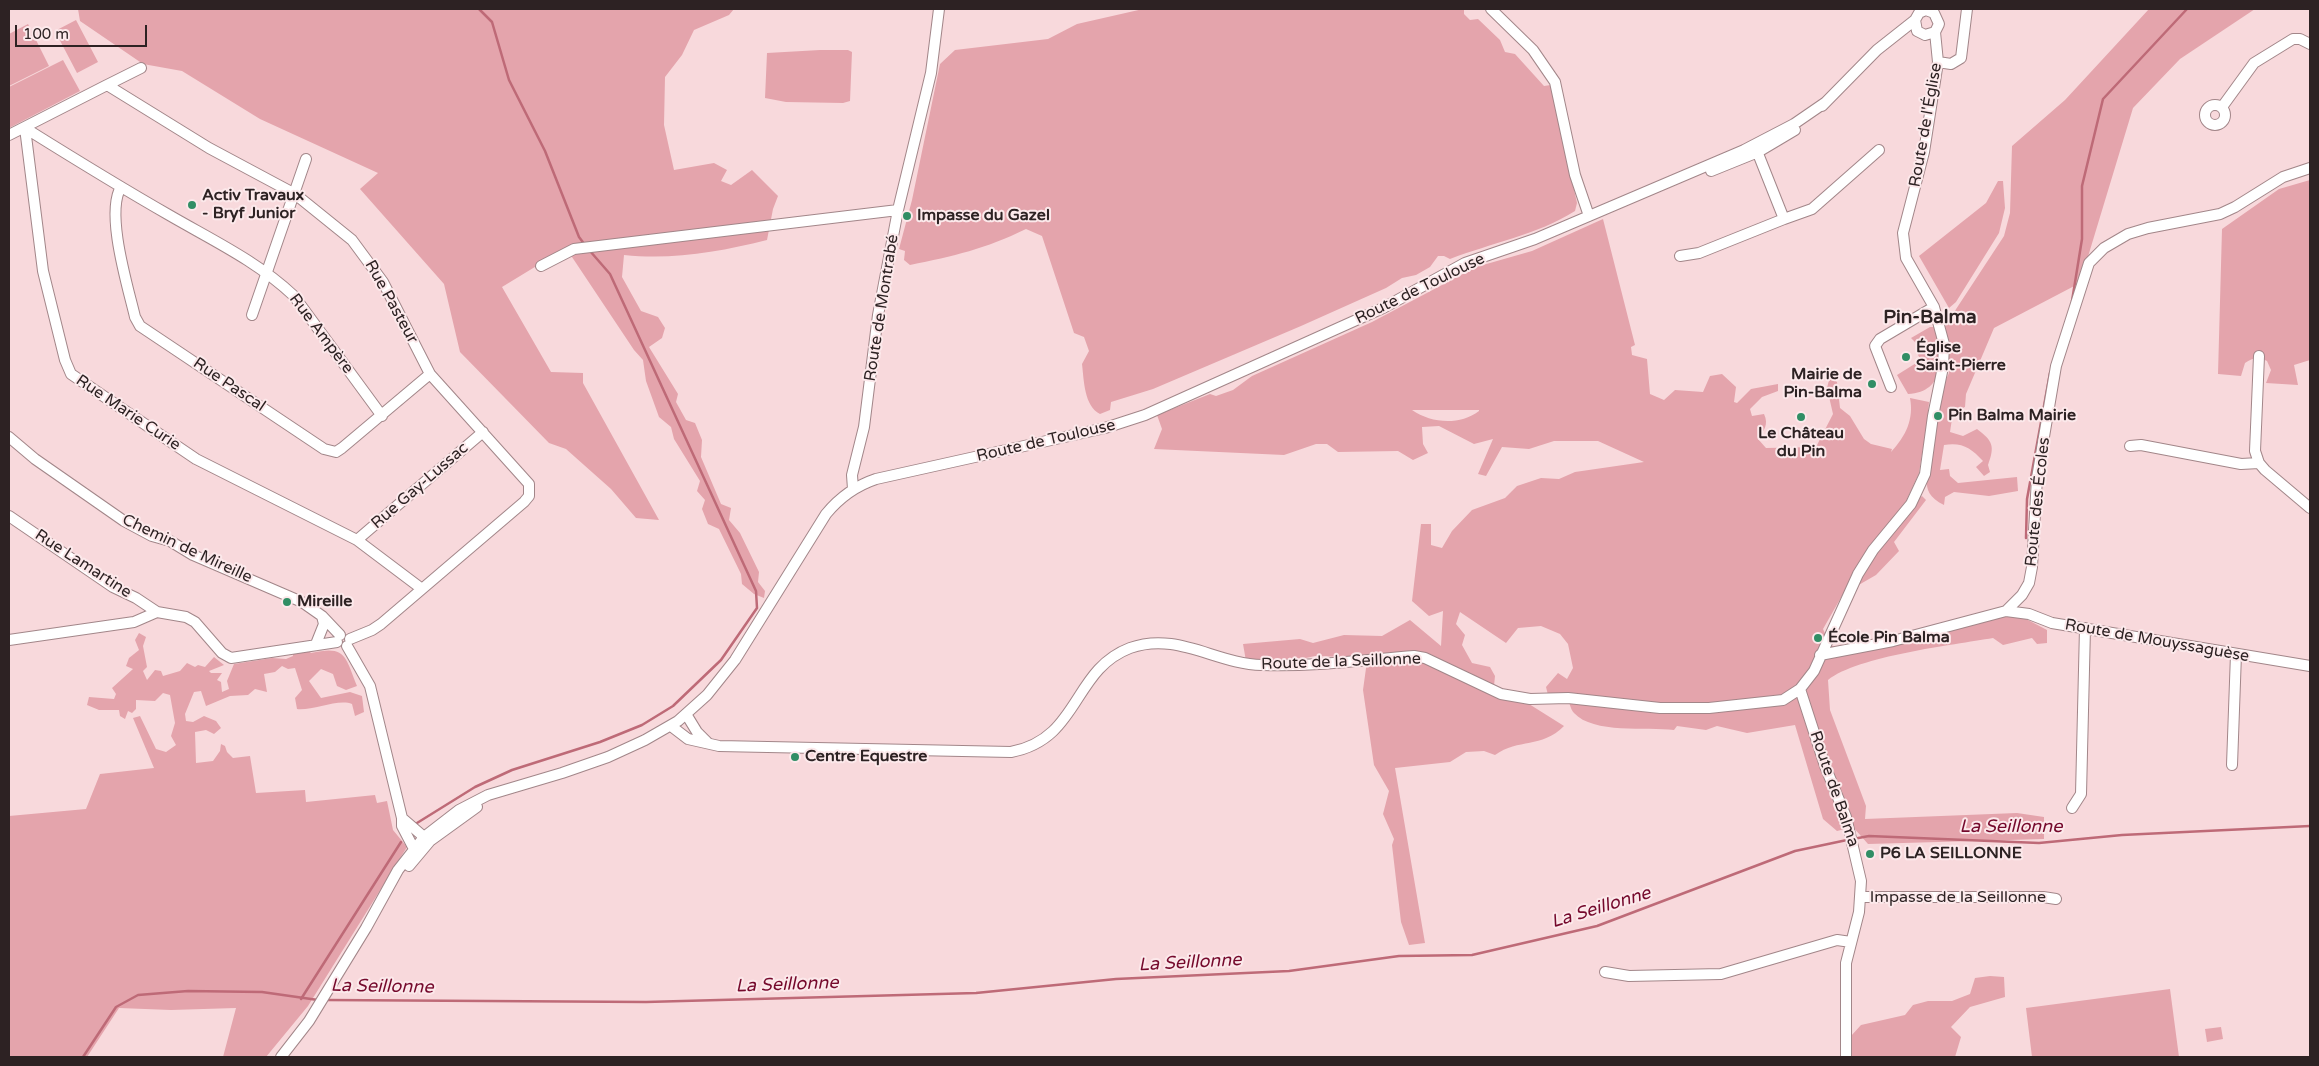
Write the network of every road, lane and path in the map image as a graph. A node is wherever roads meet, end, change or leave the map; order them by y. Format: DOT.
graph roads {
  1 [pos="939,9"];
  2 [pos="1491,9"];
  3 [pos="1967,9"];
  4 [pos="1927,10"];
  5 [pos="1937,12"];
  6 [pos="1914,20"];
  7 [pos="1926,32"];
  8 [pos="1887,41"];
  9 [pos="2310,44"];
  10 [pos="1938,58"];
  11 [pos="141,68"];
  12 [pos="107,85"];
  13 [pos="2222,107"];
  14 [pos="25,128"];
  15 [pos="9,135"];
  16 [pos="1756,149"];
  17 [pos="1879,150"];
  18 [pos="306,159"];
  19 [pos="2310,168"];
  20 [pos="121,187"];
  21 [pos="295,194"];
  22 [pos="898,210"];
  23 [pos="1589,216"];
  24 [pos="1784,219"];
  25 [pos="1680,256"];
  26 [pos="541,266"];
  27 [pos="266,272"];
  28 [pos="1934,307"];
  29 [pos="252,316"];
  30 [pos="2259,356"];
  31 [pos="430,374"];
  32 [pos="1891,387"];
  33 [pos="382,416"];
  34 [pos="483,432"];
  35 [pos="9,437"];
  36 [pos="2130,446"];
  37 [pos="2258,462"];
  38 [pos="852,489"];
  39 [pos="2310,508"];
  40 [pos="9,516"];
  41 [pos="357,540"];
  42 [pos="422,589"];
  43 [pos="2022,595"];
  44 [pos="157,612"];
  45 [pos="2006,612"];
  46 [pos="2029,614"];
  47 [pos="322,616"];
  48 [pos="2085,628"];
  49 [pos="9,640"];
  50 [pos="343,640"];
  51 [pos="316,644"];
  52 [pos="2236,654"];
  53 [pos="1820,655"];
  54 [pos="2310,666"];
  55 [pos="1800,689"];
  56 [pos="686,714"];
  57 [pos="671,726"];
  58 [pos="708,743"];
  59 [pos="2232,764"];
  60 [pos="2072,808"];
  61 [pos="402,818"];
  62 [pos="420,845"];
  63 [pos="1860,897"];
  64 [pos="2056,899"];
  65 [pos="1851,942"];
  66 [pos="1606,972"];
  67 [pos="1847,1040"];
  68 [pos="281,1057"];
  69 [pos="1846,1057"];
  70 [pos="1850,1057"];
  1 -- 22 [label="street, Route de Montrabé"];
  2 -- 23 [label="street"];
  3 -- 10 [label="street"];
  4 -- 5 [label="street"];
  4 -- 6 [label="street"];
  5 -- 7 [label="street"];
  6 -- 7 [label="street"];
  6 -- 8 [label="street, Route de Toulouse"];
  7 -- 8 [label="street, Route de Toulouse"];
  7 -- 10 [label="street, Route de l'Église"];
  8 -- 16 [label="street, Route de Toulouse"];
  9 -- 13 [label="street"];
  10 -- 28 [label="street, Route de l'Église"];
  11 -- 12 [label="street"];
  12 -- 14 [label="street"];
  12 -- 21 [label="street, Rue Pasteur"];
  14 -- 15 [label="street"];
  14 -- 20 [label="street"];
  14 -- 41 [label="street, Rue Marie Curie"];
  16 -- 23 [label="street, Route de Toulouse"];
  16 -- 24 [label="street"];
  17 -- 24 [label="street"];
  18 -- 21 [label="street"];
  19 -- 43 [label="street, Route des Écoles"];
  20 -- 27 [label="street, Rue Ampère"];
  20 -- 33 [label="street, Rue Pascal"];
  21 -- 27 [label="street"];
  21 -- 31 [label="street, Rue Pasteur"];
  22 -- 26 [label="street"];
  22 -- 38 [label="street, Route de Montrabé"];
  23 -- 38 [label="street, Route de Toulouse"];
  24 -- 25 [label="street"];
  27 -- 29 [label="street"];
  27 -- 33 [label="street, Rue Ampère"];
  28 -- 32 [label="street"];
  28 -- 53 [label="street, Route de l'Église"];
  30 -- 37 [label="street"];
  31 -- 33 [label="street, Rue Pascal"];
  31 -- 34 [label="street, Rue Pasteur"];
  34 -- 41 [label="street, Rue Gay-Lussac"];
  34 -- 42 [label="street, Rue Pasteur"];
  35 -- 47 [label="street, Chemin de Mireille"];
  36 -- 37 [label="street"];
  37 -- 39 [label="street"];
  38 -- 56 [label="street, Route de Toulouse"];
  40 -- 44 [label="street, Rue Lamartine"];
  41 -- 42 [label="street, Rue Marie Curie"];
  42 -- 50 [label="street"];
  43 -- 45 [label="street, Route des Écoles"];
  43 -- 46 [label="street"];
  44 -- 49 [label="street"];
  44 -- 51 [label="street"];
  45 -- 46 [label="street, Route de Mouyssaguèse"];
  45 -- 53 [label="street"];
  46 -- 48 [label="street, Route de Mouyssaguèse"];
  47 -- 50 [label="street, Chemin de Mireille"];
  47 -- 51 [label="street"];
  48 -- 52 [label="street, Route de Mouyssaguèse"];
  48 -- 60 [label="street"];
  50 -- 51 [label="street"];
  50 -- 61 [label="street, Chemin de Mireille"];
  52 -- 54 [label="street, Route de Mouyssaguèse"];
  52 -- 59 [label="street"];
  53 -- 55 [label="street, Route de l'Église"];
  55 -- 58 [label="street, Route de la Seillonne"];
  55 -- 63 [label="street, Route de Balma"];
  56 -- 57 [label="street, Route de Toulouse"];
  56 -- 58 [label="street"];
  57 -- 58 [label="street, Route de la Seillonne"];
  57 -- 62 [label="street, Route de Toulouse"];
  61 -- 62 [label="street"];
  61 -- 62 [label="street, Chemin de Mireille"];
  62 -- 68 [label="street, Route de Toulouse"];
  63 -- 64 [label="street, Impasse de la Seillonne"];
  63 -- 65 [label="street, Route de Balma"];
  65 -- 66 [label="street"];
  65 -- 67 [label="street, Route de Balma"];
  67 -- 69 [label="street, Route de Balma"];
  67 -- 70 [label="street, Route de Balma"];
}
